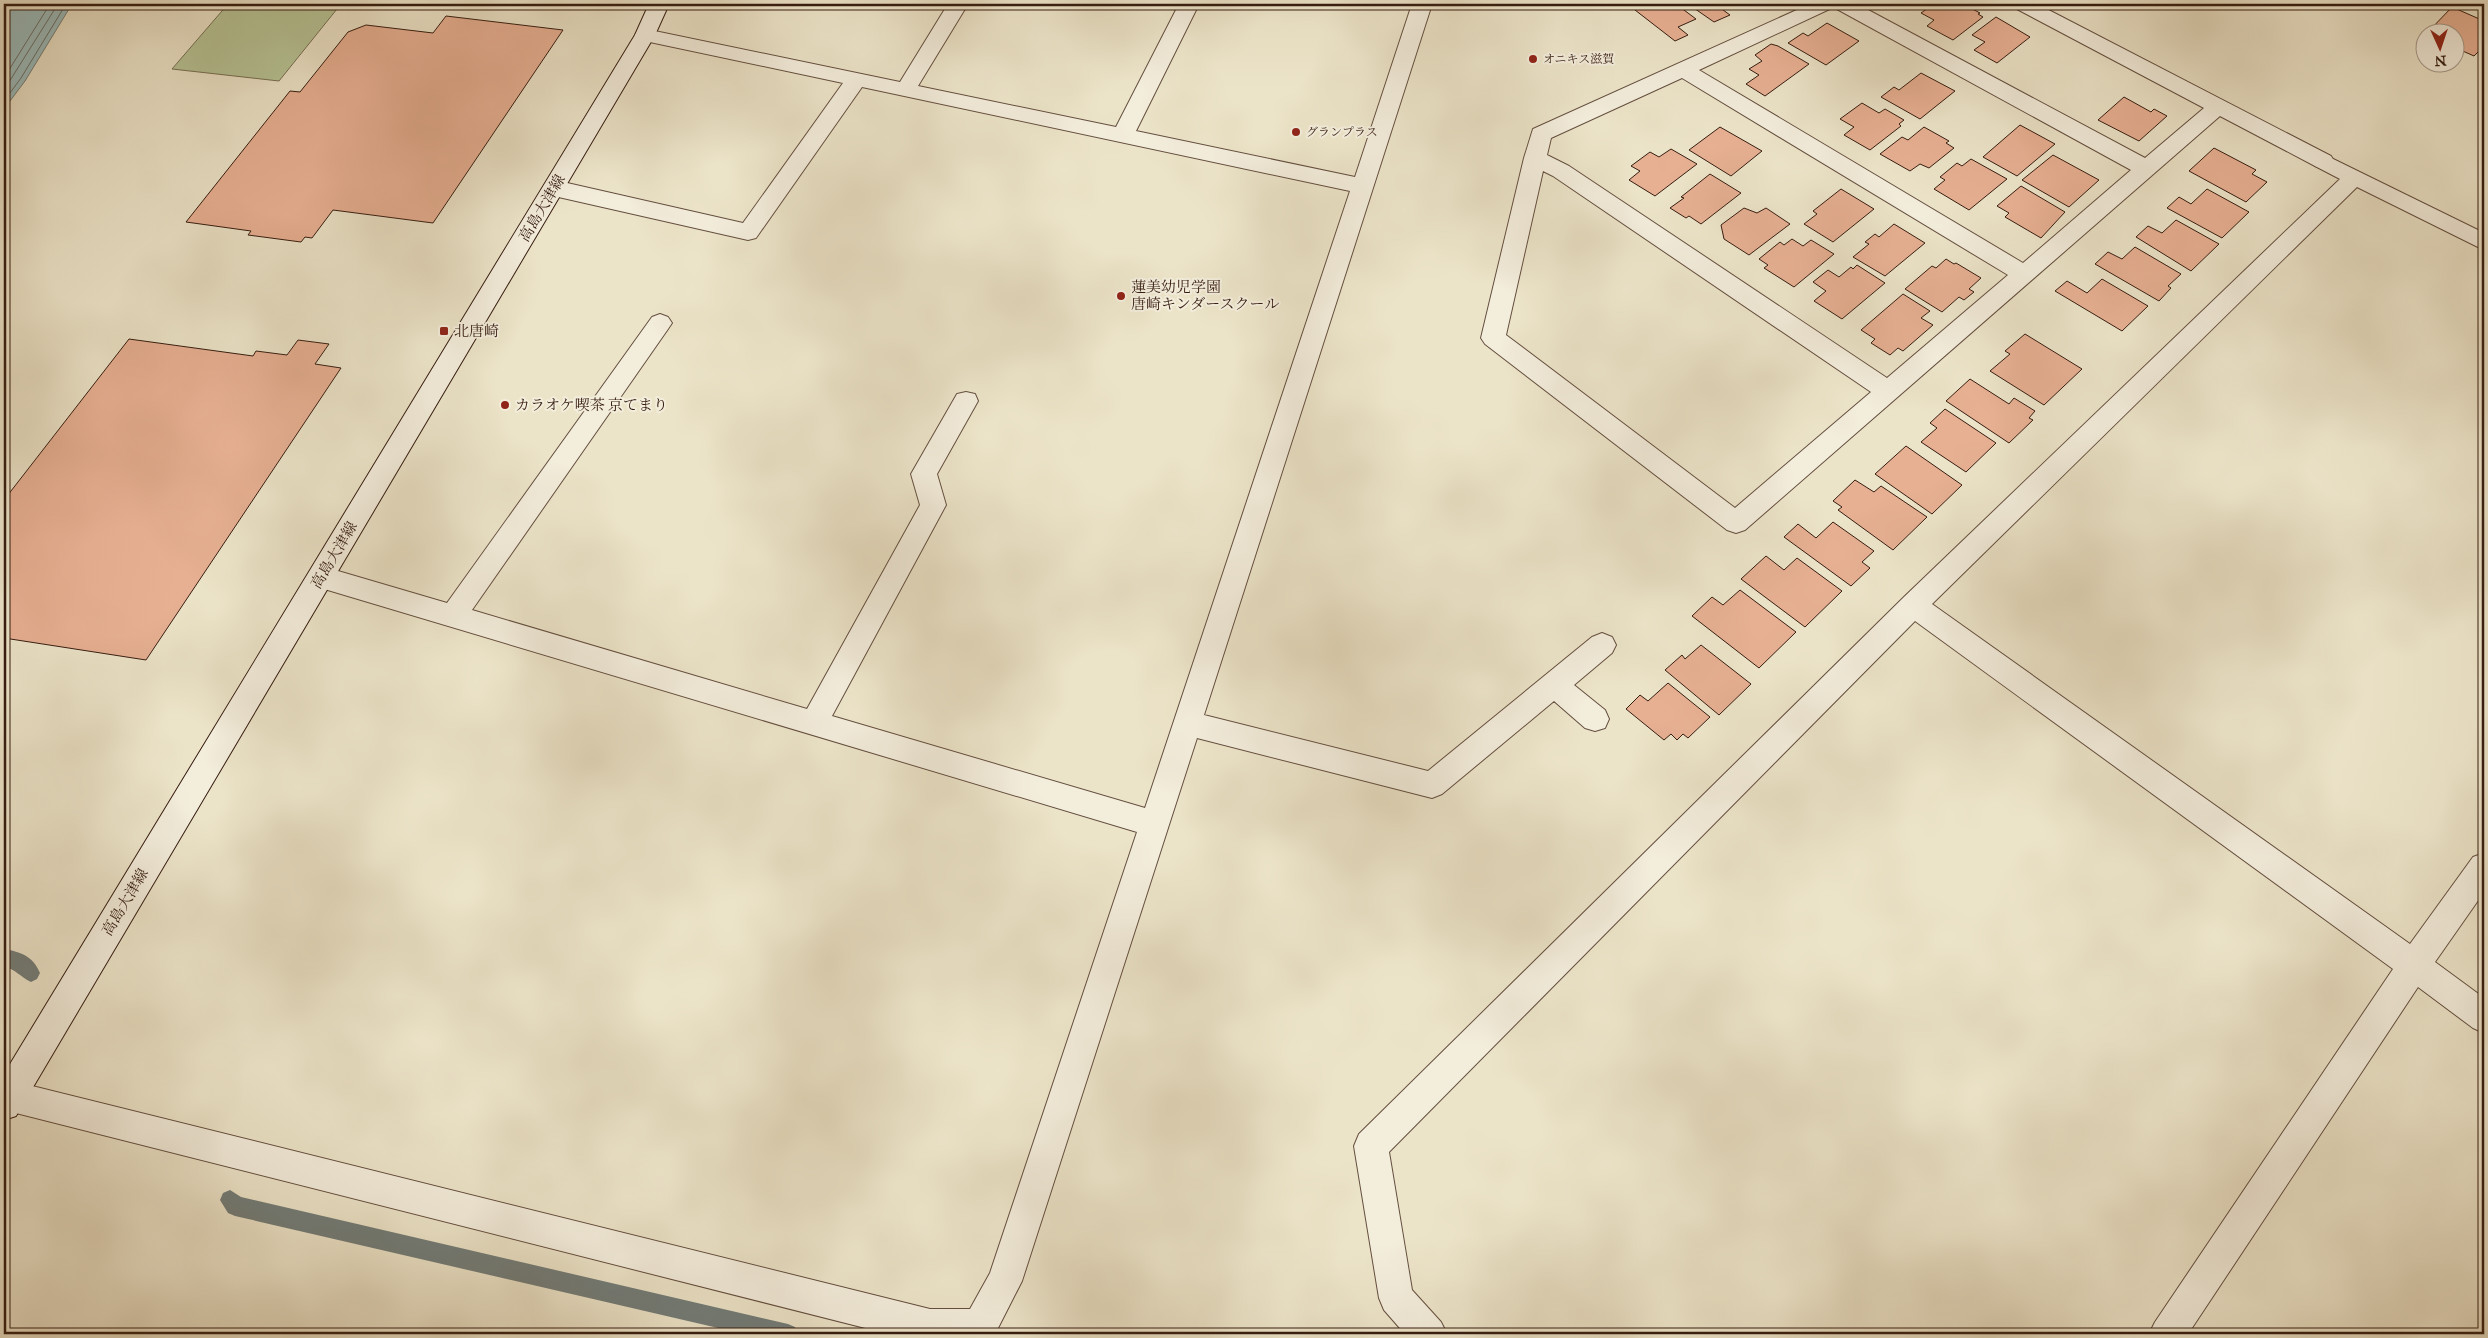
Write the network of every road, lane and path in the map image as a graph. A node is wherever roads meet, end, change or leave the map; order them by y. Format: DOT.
graph roads {
  1 [pos="659,4"];
  2 [pos="958,4"];
  3 [pos="1189,4"];
  4 [pos="1422,4"];
  5 [pos="1826,4"];
  6 [pos="1842,4"];
  7 [pos="2022,4"];
  8 [pos="645,35"];
  9 [pos="1683,69"];
  10 [pos="857,80"];
  11 [pos="905,90"];
  12 [pos="2218,108"];
  13 [pos="1123,135"];
  14 [pos="1535,158"];
  15 [pos="2147,169"];
  16 [pos="2354,178"];
  17 [pos="1363,186"];
  18 [pos="554,188"];
  19 [pos="2484,242"];
  20 [pos="2024,274"];
  21 [pos="660,323"];
  22 [pos="1888,392"];
  23 [pos="966,401"];
  24 [pos="321,577"];
  25 [pos="1912,605"];
  26 [pos="453,616"];
  27 [pos="1602,645"];
  28 [pos="1554,685"];
  29 [pos="1595,719"];
  30 [pos="814,723"];
  31 [pos="1188,723"];
  32 [pos="1155,824"];
  33 [pos="2484,867"];
  34 [pos="2414,964"];
  35 [pos="2484,1017"];
  36 [pos="6,1100"];
  37 [pos="936,1331"];
  38 [pos="1428,1334"];
  39 [pos="2167,1334"];
  1 -- 8 [label="street, 高島大津線"];
  2 -- 11 [label="street"];
  3 -- 13 [label="street"];
  4 -- 17 [label="street"];
  5 -- 9 [label="street"];
  6 -- 15 [label="street"];
  7 -- 12 [label="street"];
  8 -- 10 [label="street"];
  8 -- 18 [label="street, 高島大津線"];
  9 -- 14 [label="street"];
  9 -- 20 [label="street"];
  10 -- 11 [label="street"];
  10 -- 18 [label="street"];
  11 -- 13 [label="street"];
  12 -- 15 [label="street"];
  12 -- 16 [label="street"];
  13 -- 17 [label="street"];
  14 -- 22 [label="street"];
  14 -- 22 [label="street"];
  15 -- 20 [label="street"];
  16 -- 19 [label="street"];
  16 -- 25 [label="street"];
  17 -- 31 [label="street"];
  18 -- 24 [label="street, 高島大津線"];
  20 -- 22 [label="street"];
  21 -- 26 [label="street"];
  23 -- 30 [label="street"];
  24 -- 26 [label="street"];
  24 -- 36 [label="street, 高島大津線"];
  25 -- 34 [label="street"];
  25 -- 38 [label="street"];
  26 -- 30 [label="street"];
  27 -- 28 [label="street"];
  28 -- 29 [label="street"];
  28 -- 31 [label="street"];
  30 -- 32 [label="street"];
  31 -- 32 [label="street"];
  32 -- 37 [label="street"];
  33 -- 34 [label="street"];
  34 -- 35 [label="street"];
  34 -- 39 [label="street"];
  36 -- 37 [label="street"];
}
